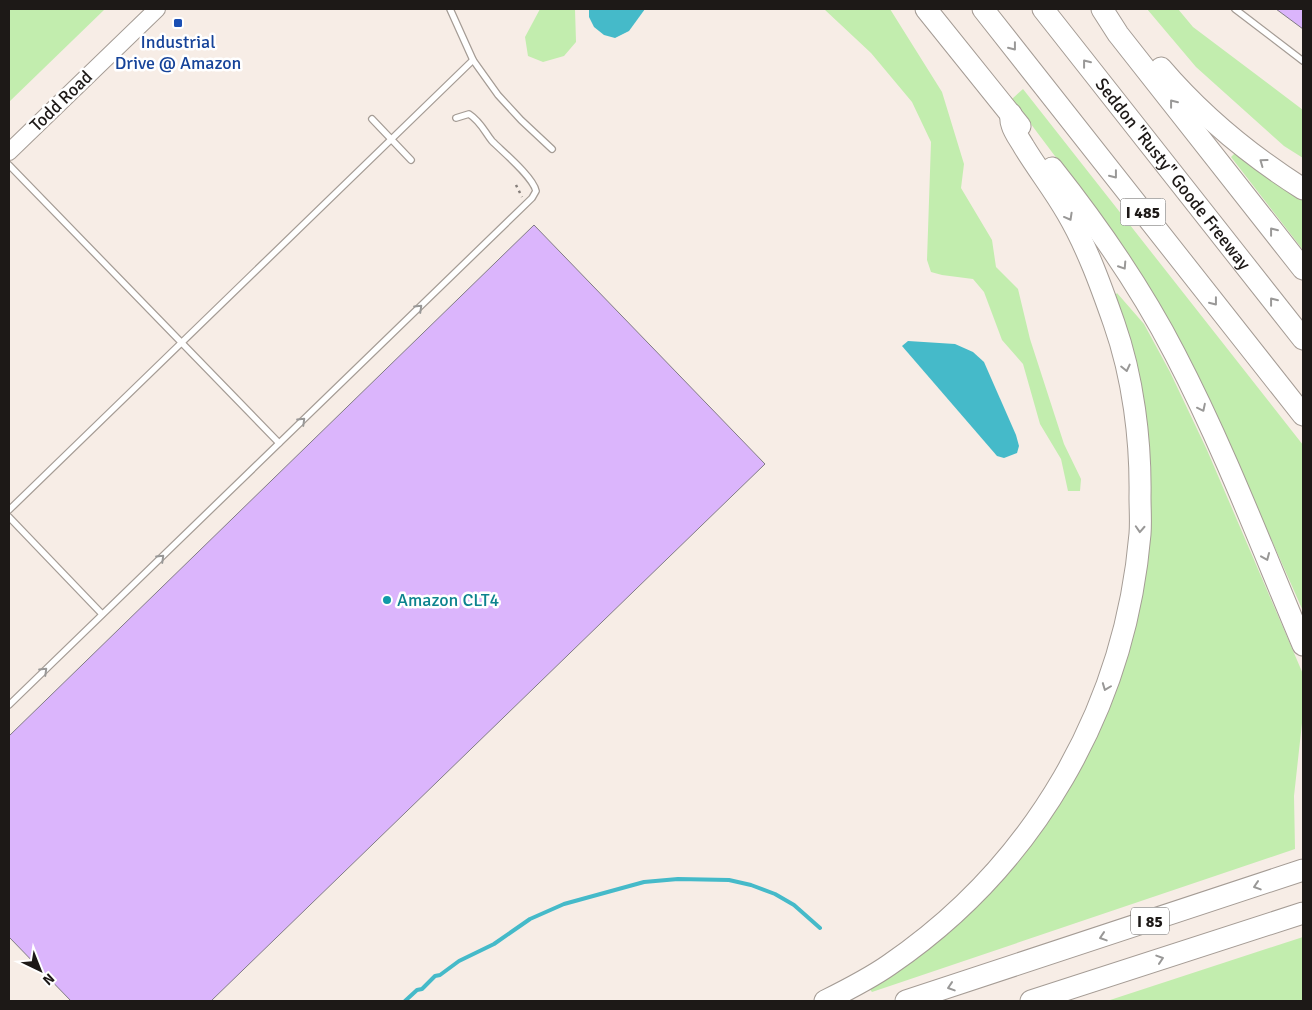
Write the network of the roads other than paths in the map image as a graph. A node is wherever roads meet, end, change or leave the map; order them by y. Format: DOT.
graph roads {
  1 [pos="157,9"];
  2 [pos="450,9"];
  3 [pos="926,9"];
  4 [pos="983,9"];
  5 [pos="1043,9"];
  6 [pos="1102,9"];
  7 [pos="1106,9"];
  8 [pos="1236,9"];
  9 [pos="473,60"];
  10 [pos="1303,61"];
  11 [pos="1011,114"];
  12 [pos="456,118"];
  13 [pos="372,119"];
  14 [pos="391,140"];
  15 [pos="552,149"];
  16 [pos="9,152"];
  17 [pos="411,160"];
  18 [pos="9,165"];
  19 [pos="1303,190"];
  20 [pos="1303,269"];
  21 [pos="1303,339"];
  22 [pos="181,343"];
  23 [pos="1303,415"];
  24 [pos="279,443"];
  25 [pos="9,510"];
  26 [pos="9,517"];
  27 [pos="102,614"];
  28 [pos="1303,645"];
  29 [pos="9,705"];
  30 [pos="1303,870"];
  31 [pos="1303,913"];
  32 [pos="825,1001"];
  33 [pos="906,1001"];
  34 [pos="1031,1001"];
  1 -- 16 [label="street, Todd Road"];
  2 -- 9 [label="lane"];
  3 -- 11 [label="highway"];
  4 -- 23 [label="highway, I 485, one-way"];
  21 -- 5 [label="highway, Seddon \"Rusty\" Goode Freeway / I 485, one-way"];
  20 -- 6 [label="highway, one-way"];
  19 -- 7 [label="highway, one-way"];
  8 -- 10 [label="lane"];
  9 -- 14 [label="lane"];
  9 -- 15 [label="lane"];
  11 -- 28 [label="highway, one-way"];
  11 -- 32 [label="highway, one-way"];
  24 -- 12 [label="lane, one-way"];
  13 -- 14 [label="lane"];
  14 -- 17 [label="lane"];
  14 -- 22 [label="lane"];
  18 -- 22 [label="lane"];
  22 -- 24 [label="lane"];
  22 -- 25 [label="lane"];
  27 -- 24 [label="lane, one-way"];
  26 -- 27 [label="lane"];
  29 -- 27 [label="lane, one-way"];
  30 -- 33 [label="highway, I 85, one-way"];
  34 -- 31 [label="highway, I 85, one-way"];
}
